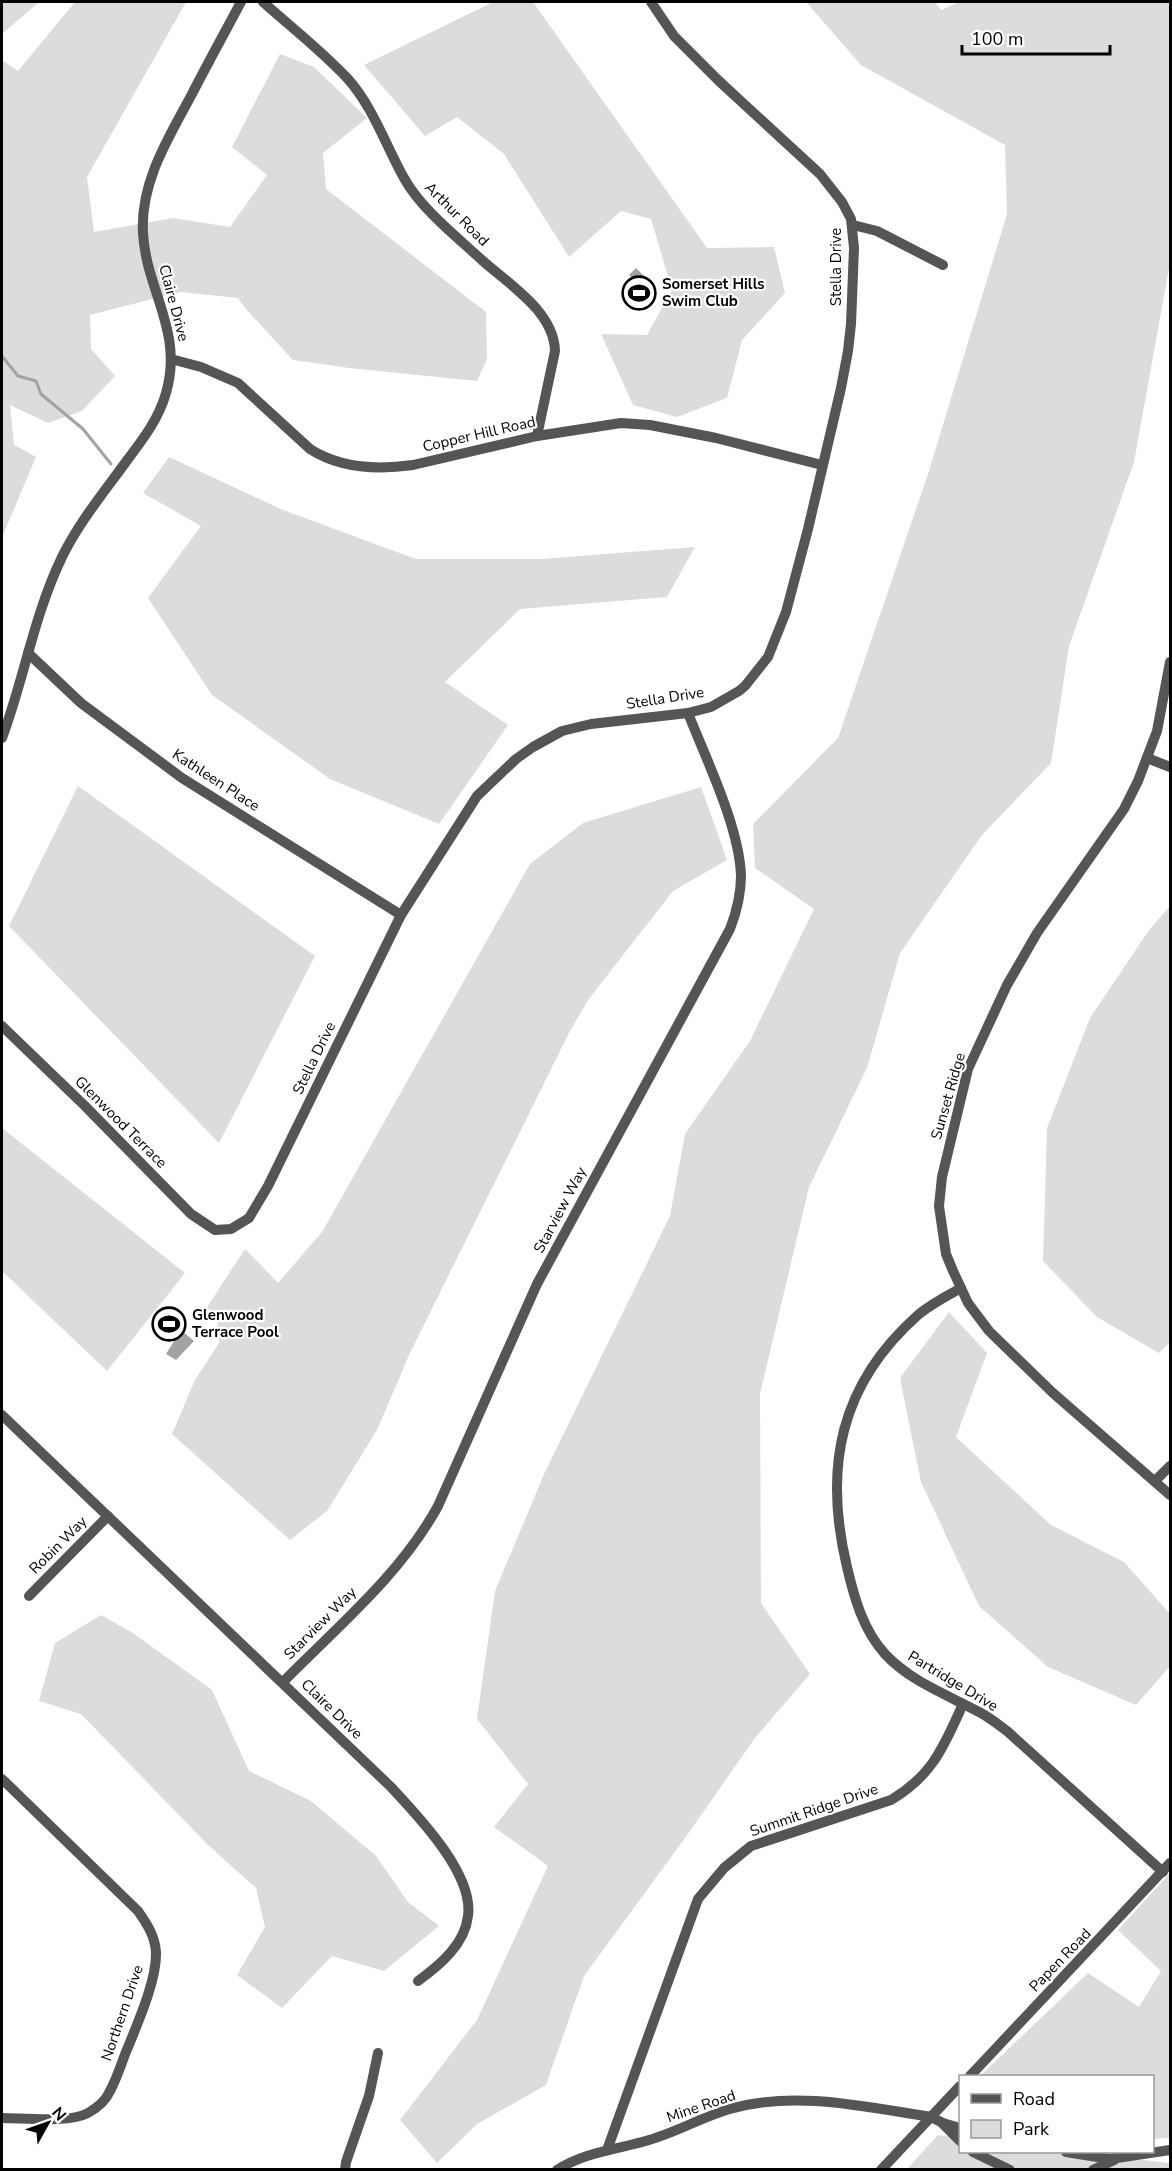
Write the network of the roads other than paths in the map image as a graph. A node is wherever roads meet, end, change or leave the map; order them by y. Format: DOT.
graph roads {
  1 [pos="241,2"];
  2 [pos="263,2"];
  3 [pos="651,2"];
  4 [pos="853,225"];
  5 [pos="943,265"];
  6 [pos="171,359"];
  7 [pos="537,436"];
  8 [pos="822,465"];
  9 [pos="28,653"];
  10 [pos="1170,662"];
  11 [pos="688,713"];
  12 [pos="2,738"];
  13 [pos="1147,758"];
  14 [pos="1170,767"];
  15 [pos="401,915"];
  16 [pos="2,1026"];
  17 [pos="224,1230"];
  18 [pos="961,1288"];
  19 [pos="2,1415"];
  20 [pos="1170,1466"];
  21 [pos="1155,1481"];
  22 [pos="1170,1495"];
  23 [pos="108,1516"];
  24 [pos="29,1596"];
  25 [pos="283,1682"];
  26 [pos="963,1704"];
  27 [pos="2,1779"];
  28 [pos="1170,1863"];
  29 [pos="1162,1872"];
  30 [pos="418,1981"];
  31 [pos="378,2053"];
  32 [pos="971,2075"];
  33 [pos="959,2087"];
  34 [pos="931,2117"];
  35 [pos="2,2118"];
  36 [pos="943,2123"];
  37 [pos="959,2128"];
  38 [pos="959,2140"];
  39 [pos="607,2150"];
  40 [pos="1170,2150"];
  41 [pos="977,2153"];
  42 [pos="1074,2153"];
  43 [pos="1152,2153"];
  44 [pos="1154,2153"];
  45 [pos="1117,2159"];
  46 [pos="345,2169"];
  47 [pos="557,2169"];
  48 [pos="881,2169"];
  49 [pos="1010,2169"];
  50 [pos="1093,2169"];
  1 -- 6 [label="street, Claire Drive"];
  2 -- 7 [label="street, Arthur Road"];
  3 -- 4 [label="street, Stella Drive"];
  4 -- 5 [label="street"];
  4 -- 8 [label="street, Stella Drive"];
  6 -- 7 [label="street, Copper Hill Road"];
  6 -- 9 [label="street, Claire Drive"];
  7 -- 8 [label="street, Copper Hill Road"];
  8 -- 11 [label="street, Stella Drive"];
  9 -- 12 [label="street, Claire Drive"];
  9 -- 15 [label="street, Kathleen Place"];
  10 -- 13 [label="street, Sunset Ridge"];
  11 -- 15 [label="street, Stella Drive"];
  11 -- 25 [label="street, Starview Way"];
  13 -- 14 [label="street"];
  13 -- 18 [label="street, Sunset Ridge"];
  15 -- 17 [label="street, Stella Drive"];
  16 -- 17 [label="street, Glenwood Terrace"];
  18 -- 21 [label="street, Sunset Ridge"];
  18 -- 26 [label="street, Partridge Drive"];
  19 -- 23 [label="street, Claire Drive"];
  20 -- 21 [label="street"];
  21 -- 22 [label="street, Sunset Ridge"];
  23 -- 24 [label="street, Robin Way"];
  23 -- 25 [label="street, Claire Drive"];
  25 -- 30 [label="street, Claire Drive"];
  26 -- 29 [label="street, Partridge Drive"];
  26 -- 39 [label="street, Summit Ridge Drive"];
  27 -- 35 [label="street, Northern Drive"];
  28 -- 29 [label="street, Papen Road"];
  29 -- 32 [label="street, Papen Road"];
  31 -- 46 [label="street"];
  33 -- 34 [label="street"];
  34 -- 36 [label="street, Mine Road"];
  34 -- 39 [label="street, Mine Road"];
  34 -- 48 [label="street"];
  36 -- 37 [label="street"];
  36 -- 38 [label="street"];
  39 -- 47 [label="street, Mine Road"];
  40 -- 44 [label="street"];
  41 -- 49 [label="street"];
  42 -- 45 [label="street"];
  43 -- 45 [label="street"];
  45 -- 50 [label="street"];
}
